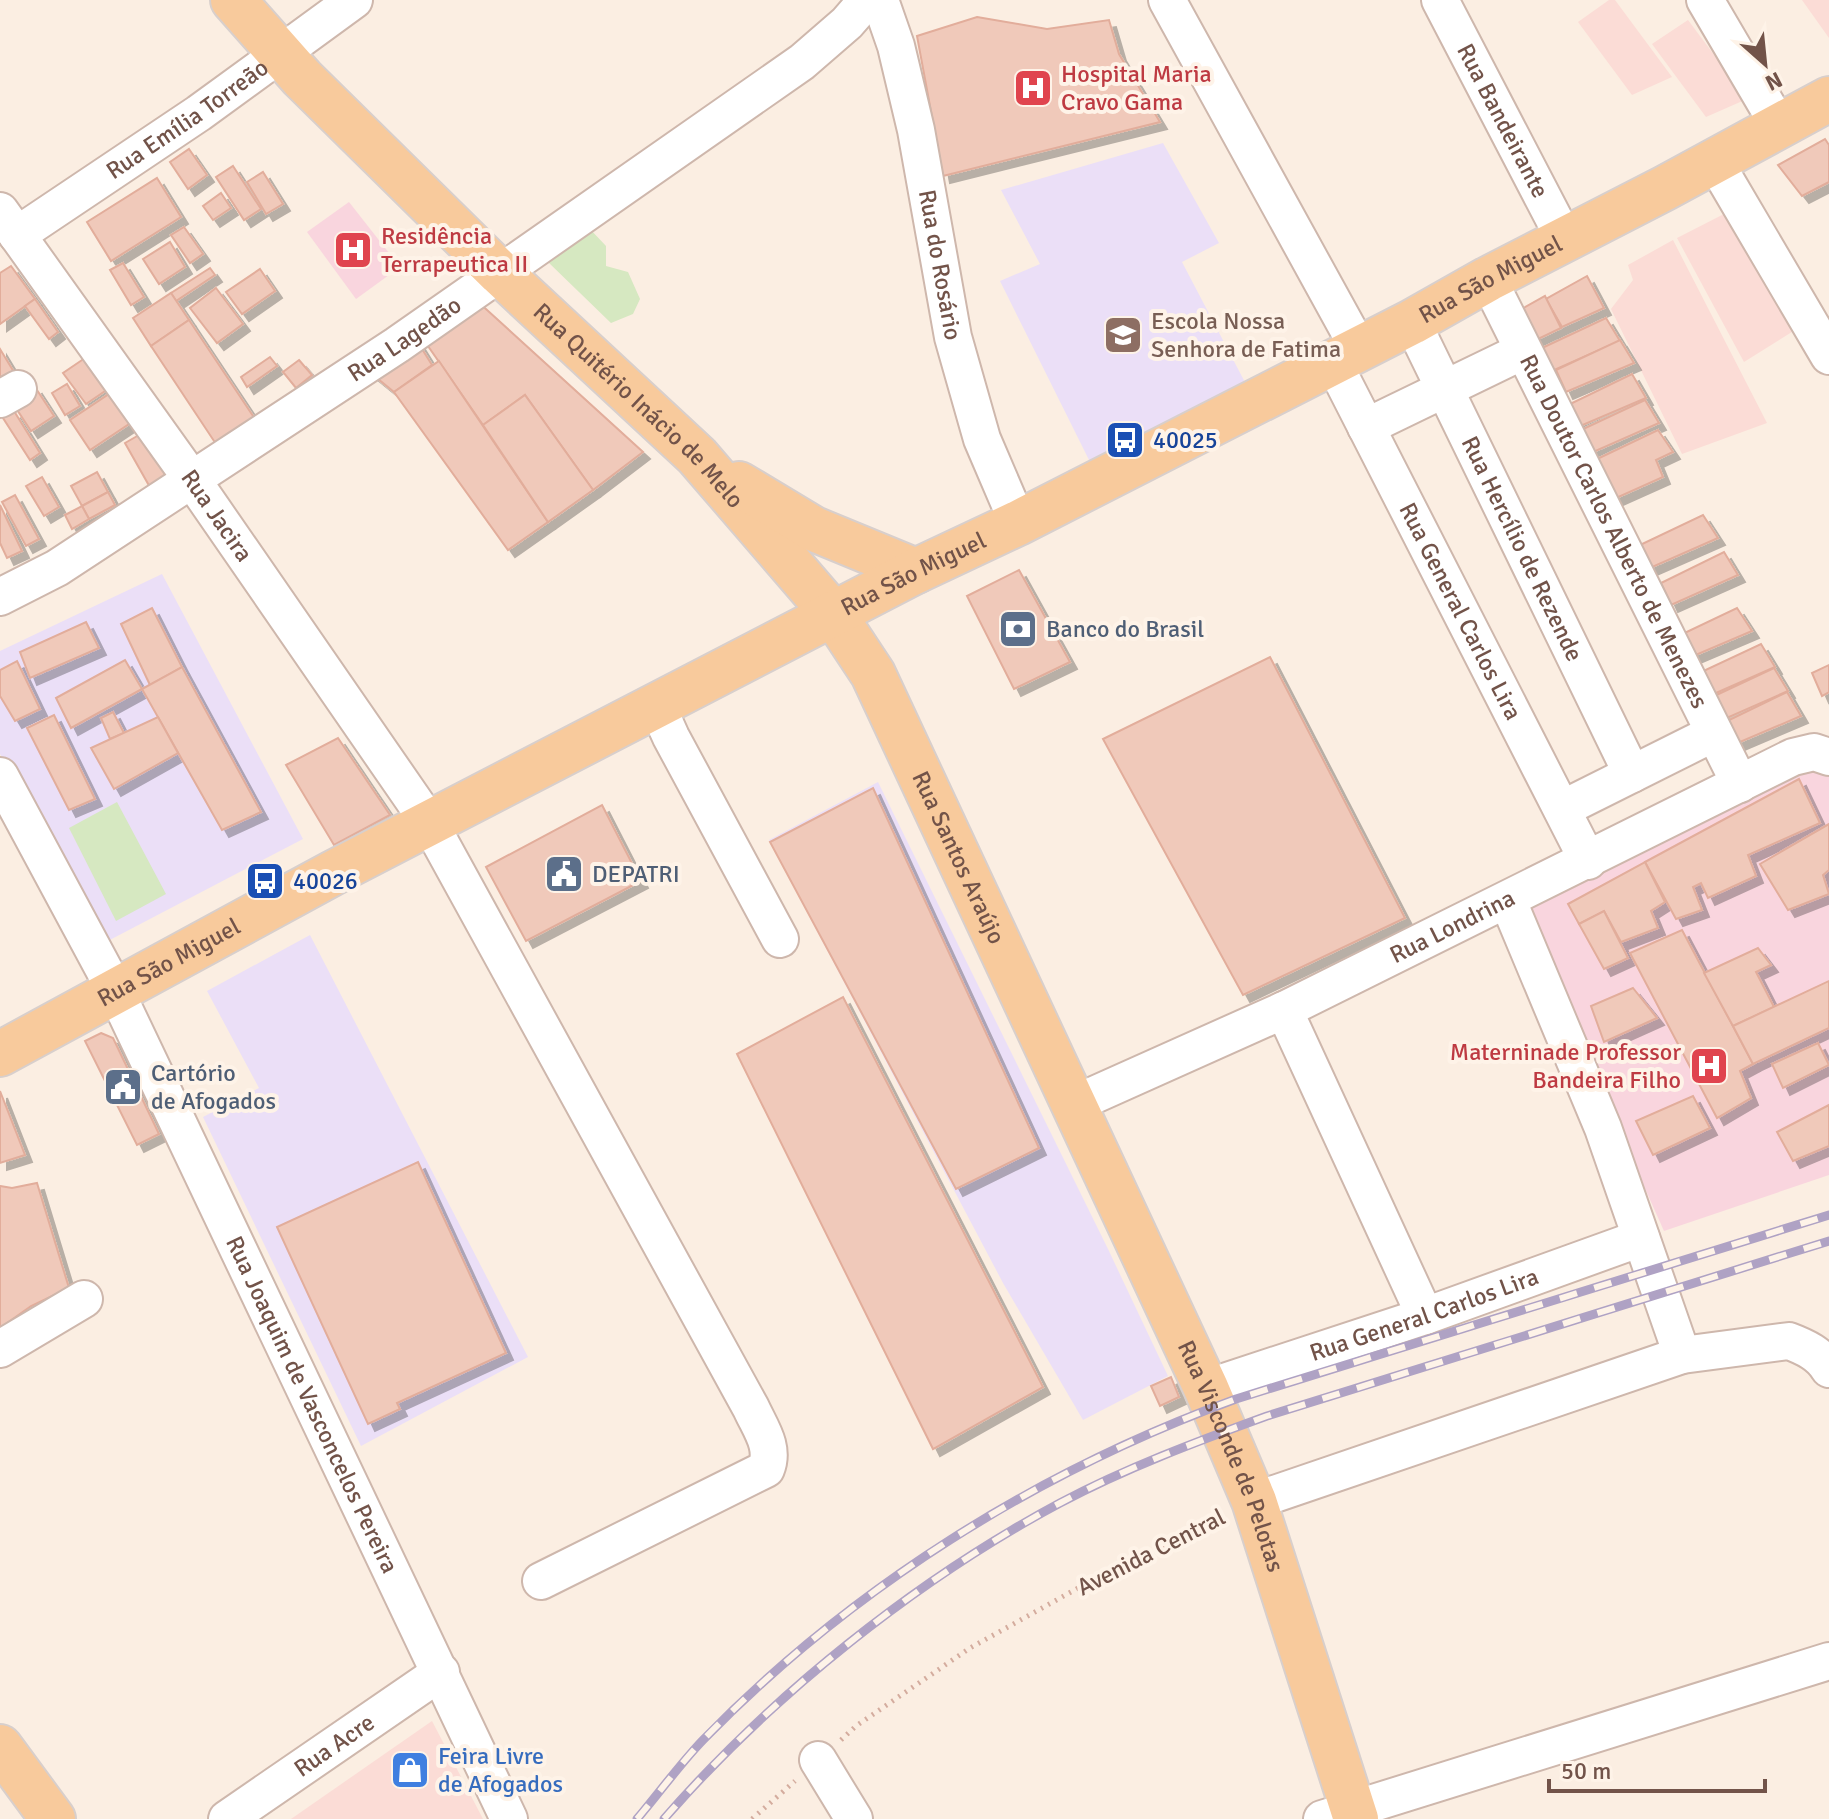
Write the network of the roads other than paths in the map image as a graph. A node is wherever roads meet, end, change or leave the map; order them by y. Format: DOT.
graph roads {
  1 [pos="233,0"];
  2 [pos="354,0"];
  3 [pos="867,0"];
  4 [pos="880,0"];
  5 [pos="1167,0"];
  6 [pos="1440,0"];
  7 [pos="1705,0"];
  8 [pos="281,55"];
  9 [pos="1829,99"];
  10 [pos="1779,126"];
  11 [pos="1715,162"];
  12 [pos="8,223"];
  13 [pos="1565,240"];
  14 [pos="500,273"];
  15 [pos="1488,279"];
  16 [pos="1412,322"];
  17 [pos="1523,351"];
  18 [pos="1346,356"];
  19 [pos="1829,356"];
  20 [pos="1445,389"];
  21 [pos="1366,427"];
  22 [pos="697,456"];
  23 [pos="193,481"];
  24 [pos="1018,523"];
  25 [pos="916,571"];
  26 [pos="0,597"];
  27 [pos="834,615"];
  28 [pos="657,706"];
  29 [pos="1714,733"];
  30 [pos="1829,757"];
  31 [pos="1632,774"];
  32 [pos="0,776"];
  33 [pos="1740,784"];
  34 [pos="1562,809"];
  35 [pos="430,824"];
  36 [pos="1588,861"];
  37 [pos="1508,901"];
  38 [pos="780,939"];
  39 [pos="115,990"];
  40 [pos="1284,1010"];
  41 [pos="0,1054"];
  42 [pos="1074,1104"];
  43 [pos="1641,1238"];
  44 [pos="84,1299"];
  45 [pos="1425,1316"];
  46 [pos="0,1349"];
  47 [pos="1682,1355"];
  48 [pos="1829,1369"];
  49 [pos="1206,1388"];
  50 [pos="1254,1501"];
  51 [pos="541,1581"];
  52 [pos="1829,1661"];
  53 [pos="441,1672"];
  54 [pos="0,1747"];
  55 [pos="818,1760"];
  56 [pos="1344,1816"];
  57 [pos="53,1819"];
  58 [pos="227,1819"];
  59 [pos="509,1819"];
  60 [pos="854,1819"];
  1 -- 8 [label="main road, Rua Quitério Inácio de Melo"];
  2 -- 8 [label="street, Rua Emília Torreão"];
  3 -- 14 [label="street, Rua Lagedão"];
  4 -- 24 [label="street, Rua do Rosário"];
  5 -- 18 [label="street, Rua General Carlos Lira"];
  6 -- 13 [label="street, Rua Bandeirante"];
  7 -- 10 [label="street"];
  8 -- 12 [label="street, Rua Emília Torreão"];
  8 -- 14 [label="main road, Rua Quitério Inácio de Melo"];
  9 -- 10 [label="main road, Rua São Miguel"];
  10 -- 11 [label="main road, Rua São Miguel"];
  11 -- 13 [label="main road, Rua São Miguel"];
  11 -- 19 [label="street"];
  12 -- 23 [label="street, Rua Jacira"];
  13 -- 15 [label="main road, Rua São Miguel"];
  14 -- 22 [label="main road, Rua Quitério Inácio de Melo"];
  14 -- 23 [label="street, Rua Lagedão"];
  15 -- 16 [label="main road, Rua São Miguel"];
  15 -- 17 [label="street, Rua Doutor Carlos Alberto de Menezes"];
  16 -- 18 [label="main road, Rua São Miguel"];
  16 -- 20 [label="street, Rua Hercílio de Rezende"];
  17 -- 20 [label="street"];
  17 -- 29 [label="street, Rua Doutor Carlos Alberto de Menezes"];
  18 -- 21 [label="street, Rua General Carlos Lira"];
  18 -- 24 [label="main road, Rua São Miguel"];
  20 -- 21 [label="street"];
  20 -- 31 [label="street, Rua Hercílio de Rezende"];
  21 -- 34 [label="street, Rua General Carlos Lira"];
  22 -- 25 [label="main road"];
  22 -- 27 [label="main road, Rua Quitério Inácio de Melo"];
  23 -- 26 [label="street, Rua Lagedão"];
  23 -- 35 [label="street, Rua Jacira"];
  24 -- 25 [label="main road, Rua São Miguel"];
  25 -- 27 [label="main road, Rua São Miguel"];
  27 -- 28 [label="main road, Rua São Miguel"];
  27 -- 42 [label="main road, Rua Santos Araújo"];
  28 -- 35 [label="main road, Rua São Miguel"];
  28 -- 38 [label="street"];
  29 -- 31 [label="street"];
  29 -- 33 [label="street, Rua Doutor Carlos Alberto de Menezes"];
  30 -- 33 [label="street, Rua Londrina"];
  31 -- 34 [label="street"];
  32 -- 39 [label="street, Rua Joaquim de Vasconcelos Pereira"];
  33 -- 36 [label="street, Rua Londrina"];
  34 -- 36 [label="street, Rua General Carlos Lira"];
  35 -- 39 [label="main road, Rua São Miguel"];
  35 -- 51 [label="street, Rua Jacira"];
  36 -- 37 [label="street, Rua Londrina"];
  37 -- 40 [label="street, Rua Londrina"];
  37 -- 43 [label="street"];
  39 -- 41 [label="main road, Rua São Miguel"];
  39 -- 53 [label="street, Rua Joaquim de Vasconcelos Pereira"];
  40 -- 42 [label="street, Rua Londrina"];
  40 -- 45 [label="street"];
  42 -- 49 [label="main road, Rua Visconde de Pelotas"];
  43 -- 45 [label="street, Rua General Carlos Lira"];
  43 -- 47 [label="street"];
  44 -- 46 [label="street"];
  45 -- 49 [label="street, Rua General Carlos Lira"];
  47 -- 48 [label="street, Avenida Central"];
  47 -- 50 [label="street, Avenida Central"];
  49 -- 50 [label="main road, Rua Visconde de Pelotas"];
  50 -- 56 [label="main road, Rua Visconde de Pelotas"];
  52 -- 56 [label="street"];
  53 -- 58 [label="street, Rua Acre"];
  53 -- 59 [label="street, Rua Joaquim de Vasconcelos Pereira"];
  54 -- 57 [label="main road"];
  55 -- 60 [label="street"];
}
